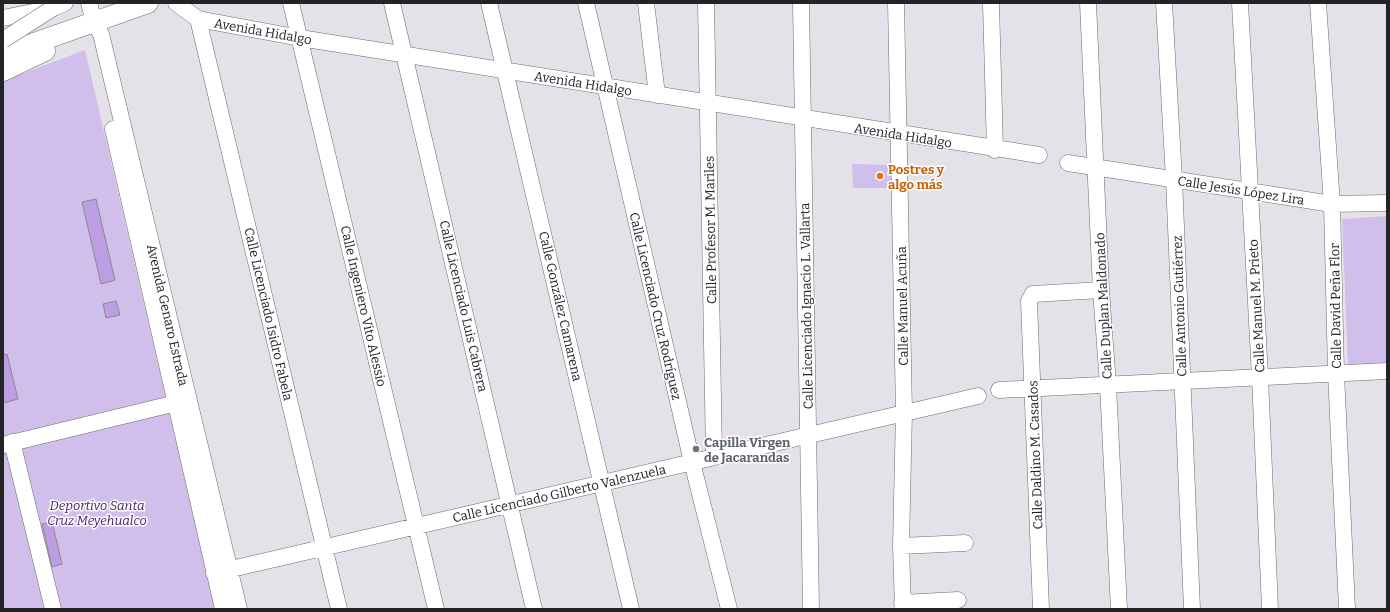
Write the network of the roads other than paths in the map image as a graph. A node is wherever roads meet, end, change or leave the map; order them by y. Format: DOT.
graph roads {
  1 [pos="89,3"];
  2 [pos="148,3"];
  3 [pos="176,3"];
  4 [pos="291,3"];
  5 [pos="392,3"];
  6 [pos="489,3"];
  7 [pos="586,3"];
  8 [pos="646,3"];
  9 [pos="706,3"];
  10 [pos="801,3"];
  11 [pos="896,3"];
  12 [pos="991,3"];
  13 [pos="1088,3"];
  14 [pos="1164,3"];
  15 [pos="1240,3"];
  16 [pos="1318,3"];
  17 [pos="59,5"];
  18 [pos="3,18"];
  19 [pos="198,19"];
  20 [pos="94,22"];
  21 [pos="300,38"];
  22 [pos="3,40"];
  23 [pos="3,54"];
  24 [pos="404,54"];
  25 [pos="3,70"];
  26 [pos="505,70"];
  27 [pos="604,86"];
  28 [pos="657,95"];
  29 [pos="708,103"];
  30 [pos="802,119"];
  31 [pos="899,134"];
  32 [pos="995,150"];
  33 [pos="1039,155"];
  34 [pos="1068,163"];
  35 [pos="1096,167"];
  36 [pos="1174,179"];
  37 [pos="1250,191"];
  38 [pos="1387,203"];
  39 [pos="1332,204"];
  40 [pos="1101,290"];
  41 [pos="1387,371"];
  42 [pos="1336,373"];
  43 [pos="1260,377"];
  44 [pos="1183,381"];
  45 [pos="1108,385"];
  46 [pos="1031,388"];
  47 [pos="999,390"];
  48 [pos="978,396"];
  49 [pos="168,405"];
  50 [pos="904,412"];
  51 [pos="808,434"];
  52 [pos="8,443"];
  53 [pos="714,456"];
  54 [pos="692,462"];
  55 [pos="602,483"];
  56 [pos="510,505"];
  57 [pos="417,526"];
  58 [pos="965,543"];
  59 [pos="901,546"];
  60 [pos="325,548"];
  61 [pos="222,571"];
  62 [pos="958,600"];
  63 [pos="902,606"];
  64 [pos="53,609"];
  65 [pos="223,609"];
  66 [pos="239,609"];
  67 [pos="339,609"];
  68 [pos="436,609"];
  69 [pos="534,609"];
  70 [pos="631,609"];
  71 [pos="729,609"];
  72 [pos="811,609"];
  73 [pos="1041,609"];
  74 [pos="1119,609"];
  75 [pos="1192,609"];
  76 [pos="1270,609"];
  77 [pos="1347,609"];
  1 -- 20 [label="street, Avenida Genaro Estrada"];
  2 -- 20 [label="main road"];
  3 -- 19 [label="street, Avenida Hidalgo"];
  4 -- 21 [label="street, Calle Ingeniero Vito Alessio"];
  5 -- 24 [label="street, Calle Licenciado Luis Cabrera"];
  6 -- 26 [label="street, Calle González Camarena"];
  7 -- 27 [label="street, Calle Licenciado Cruz Rodríguez"];
  8 -- 28 [label="street"];
  9 -- 29 [label="street, Calle Profesor M. Mariles"];
  10 -- 30 [label="street, Calle Licenciado Ignacio L. Vallarta"];
  11 -- 31 [label="street, Calle Manuel Acuña"];
  12 -- 32 [label="street"];
  13 -- 35 [label="street, Calle Duplan Maldonado"];
  14 -- 36 [label="street, Calle Antonio Gutiérrez"];
  15 -- 37 [label="street, Calle Manuel M. Prieto"];
  16 -- 39 [label="street, Calle David Peña Flor"];
  17 -- 18 [label="street"];
  17 -- 22 [label="street, bridge"];
  19 -- 21 [label="street, Avenida Hidalgo"];
  19 -- 60 [label="street, Calle Licenciado Isidro Fabela"];
  20 -- 23 [label="main road"];
  20 -- 25 [label="main road"];
  20 -- 61 [label="street, Avenida Genaro Estrada"];
  21 -- 24 [label="street, Avenida Hidalgo"];
  21 -- 57 [label="street, Calle Ingeniero Vito Alessio"];
  24 -- 26 [label="street, Avenida Hidalgo"];
  24 -- 56 [label="street, Calle Licenciado Luis Cabrera"];
  26 -- 27 [label="street, Avenida Hidalgo"];
  26 -- 55 [label="street, Calle González Camarena"];
  27 -- 28 [label="street, Avenida Hidalgo"];
  27 -- 54 [label="street, Calle Licenciado Cruz Rodríguez"];
  28 -- 29 [label="street, Avenida Hidalgo"];
  29 -- 30 [label="street, Avenida Hidalgo"];
  29 -- 53 [label="street, Calle Profesor M. Mariles"];
  30 -- 31 [label="street, Avenida Hidalgo"];
  30 -- 51 [label="street, Calle Licenciado Ignacio L. Vallarta"];
  31 -- 32 [label="street, Avenida Hidalgo"];
  31 -- 50 [label="street, Calle Manuel Acuña"];
  32 -- 33 [label="street, Avenida Hidalgo"];
  34 -- 35 [label="street, Calle Jesús López Lira"];
  35 -- 36 [label="street, Calle Jesús López Lira"];
  35 -- 40 [label="street, Calle Duplan Maldonado"];
  36 -- 37 [label="street, Calle Jesús López Lira"];
  36 -- 44 [label="street, Calle Antonio Gutiérrez"];
  37 -- 39 [label="street, Calle Jesús López Lira"];
  37 -- 43 [label="street, Calle Manuel M. Prieto"];
  38 -- 39 [label="street, Calle Jesús López Lira"];
  39 -- 42 [label="street, Calle David Peña Flor"];
  40 -- 45 [label="street, Calle Duplan Maldonado"];
  40 -- 46 [label="street, Calle Daldino M. Casados"];
  41 -- 42 [label="street"];
  42 -- 43 [label="street"];
  42 -- 77 [label="street, Calle David Peña Flor"];
  43 -- 44 [label="street"];
  43 -- 76 [label="street, Calle Manuel M. Prieto"];
  44 -- 45 [label="street"];
  44 -- 75 [label="street, Calle Antonio Gutiérrez"];
  45 -- 46 [label="street"];
  45 -- 74 [label="street, Calle Duplan Maldonado"];
  46 -- 47 [label="street"];
  46 -- 73 [label="street, Calle Daldino M. Casados"];
  48 -- 50 [label="street, Calle Licenciado Gilberto Valenzuela"];
  49 -- 52 [label="street"];
  50 -- 51 [label="street, Calle Licenciado Gilberto Valenzuela"];
  50 -- 59 [label="street, Calle Manuel Acuña"];
  51 -- 53 [label="street, Calle Licenciado Gilberto Valenzuela"];
  51 -- 72 [label="street, Calle Licenciado Ignacio L. Vallarta"];
  52 -- 64 [label="street"];
  53 -- 54 [label="street, Calle Licenciado Gilberto Valenzuela"];
  54 -- 55 [label="street, Calle Licenciado Gilberto Valenzuela"];
  54 -- 71 [label="street, Calle Licenciado Cruz Rodríguez"];
  55 -- 56 [label="street, Calle Licenciado Gilberto Valenzuela"];
  55 -- 70 [label="street, Calle González Camarena"];
  56 -- 57 [label="street, Calle Licenciado Gilberto Valenzuela"];
  56 -- 69 [label="street, Calle Licenciado Luis Cabrera"];
  57 -- 60 [label="street, Calle Licenciado Gilberto Valenzuela"];
  57 -- 68 [label="street, Calle Ingeniero Vito Alessio"];
  58 -- 59 [label="street"];
  59 -- 63 [label="street, Calle Manuel Acuña"];
  60 -- 61 [label="street, Calle Licenciado Gilberto Valenzuela"];
  60 -- 67 [label="street, Calle Licenciado Isidro Fabela"];
  61 -- 65 [label="street, Avenida Genaro Estrada"];
  61 -- 66 [label="street, Avenida Genaro Estrada"];
  62 -- 63 [label="street"];
}
